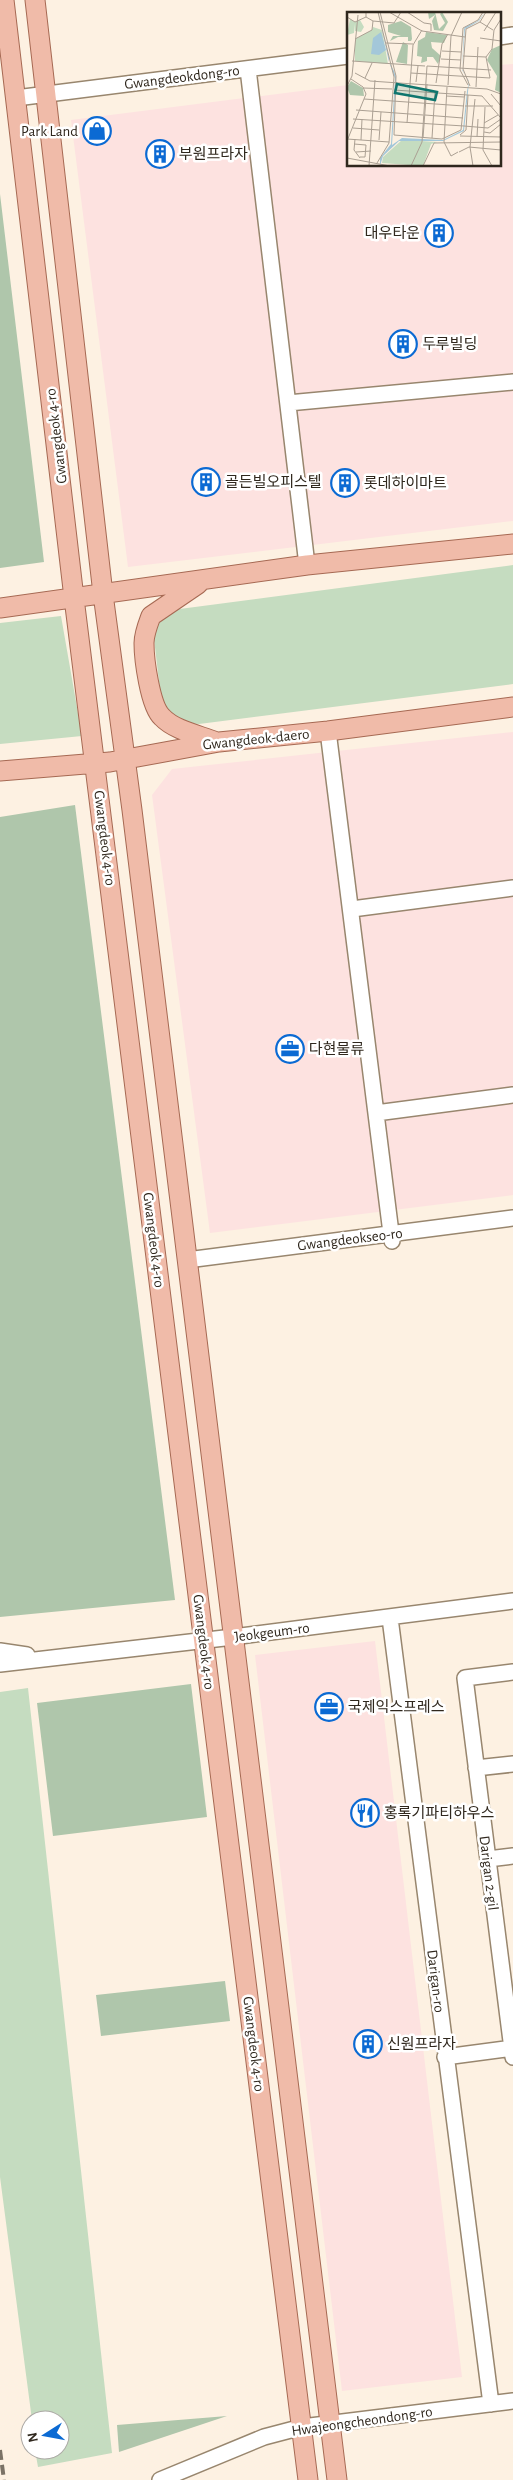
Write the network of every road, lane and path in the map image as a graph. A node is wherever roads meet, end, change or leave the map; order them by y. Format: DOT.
graph roads {
  1 [pos="4,0"];
  2 [pos="35,0"];
  3 [pos="513,35"];
  4 [pos="500,37"];
  5 [pos="347,56"];
  6 [pos="248,69"];
  7 [pos="47,94"];
  8 [pos="16,98"];
  9 [pos="513,382"];
  10 [pos="288,403"];
  11 [pos="513,544"];
  12 [pos="307,565"];
  13 [pos="206,580"];
  14 [pos="103,594"];
  15 [pos="74,598"];
  16 [pos="0,608"];
  17 [pos="513,707"];
  18 [pos="328,731"];
  19 [pos="219,742"];
  20 [pos="125,759"];
  21 [pos="96,763"];
  22 [pos="0,771"];
  23 [pos="513,888"];
  24 [pos="352,909"];
  25 [pos="513,1096"];
  26 [pos="376,1113"];
  27 [pos="513,1218"];
  28 [pos="392,1237"];
  29 [pos="187,1260"];
  30 [pos="513,1601"];
  31 [pos="390,1618"];
  32 [pos="234,1637"];
  33 [pos="204,1640"];
  34 [pos="0,1651"];
  35 [pos="48,1658"];
  36 [pos="0,1664"];
  37 [pos="513,1672"];
  38 [pos="513,1764"];
  39 [pos="476,1768"];
  40 [pos="513,1856"];
  41 [pos="488,1860"];
  42 [pos="506,1950"];
  43 [pos="513,2051"];
  44 [pos="445,2057"];
  45 [pos="513,2401"];
  46 [pos="491,2404"];
  47 [pos="330,2424"];
  48 [pos="302,2427"];
  49 [pos="337,2477"];
  50 [pos="308,2478"];
  51 [pos="160,2480"];
  1 -- 8 [label="main road, Gwangdeok 4-ro"];
  2 -- 7 [label="main road, Gwangdeok 4-ro"];
  3 -- 4 [label="street"];
  5 -- 6 [label="street, Gwangdeokdong-ro"];
  6 -- 7 [label="street, Gwangdeokdong-ro"];
  6 -- 10 [label="street"];
  7 -- 8 [label="street, Gwangdeokdong-ro"];
  7 -- 14 [label="main road, Gwangdeok 4-ro"];
  8 -- 15 [label="main road, Gwangdeok 4-ro"];
  9 -- 10 [label="street"];
  10 -- 12 [label="street"];
  11 -- 12 [label="main road"];
  12 -- 13 [label="main road"];
  13 -- 14 [label="main road"];
  13 -- 19 [label="main road"];
  14 -- 15 [label="main road"];
  14 -- 20 [label="main road, Gwangdeok 4-ro"];
  15 -- 16 [label="main road"];
  15 -- 21 [label="main road, Gwangdeok 4-ro"];
  17 -- 18 [label="main road, Gwangdeok-daero"];
  18 -- 19 [label="main road, Gwangdeok-daero"];
  18 -- 24 [label="street"];
  19 -- 20 [label="main road, Gwangdeok-daero"];
  20 -- 21 [label="main road, Gwangdeok-daero"];
  20 -- 29 [label="main road, Gwangdeok 4-ro"];
  21 -- 22 [label="main road, Gwangdeok-daero"];
  21 -- 33 [label="main road, Gwangdeok 4-ro"];
  23 -- 24 [label="street"];
  24 -- 26 [label="street"];
  25 -- 26 [label="street"];
  26 -- 28 [label="street"];
  27 -- 28 [label="street, Gwangdeokseo-ro"];
  28 -- 29 [label="street, Gwangdeokseo-ro"];
  29 -- 32 [label="main road, Gwangdeok 4-ro"];
  30 -- 31 [label="street, Jeokgeum-ro"];
  31 -- 32 [label="street, Jeokgeum-ro"];
  31 -- 44 [label="street, Darigan-ro"];
  32 -- 33 [label="street, Jeokgeum-ro"];
  32 -- 47 [label="main road, Gwangdeok 4-ro"];
  33 -- 35 [label="street, Jeokgeum-ro"];
  33 -- 48 [label="main road, Gwangdeok 4-ro"];
  34 -- 35 [label="street"];
  35 -- 36 [label="street, Jeokgeum-ro"];
  37 -- 39 [label="street, Darigan 2-gil"];
  38 -- 39 [label="street"];
  39 -- 41 [label="street, Darigan 2-gil"];
  40 -- 41 [label="street"];
  41 -- 42 [label="street, Darigan 2-gil"];
  42 -- 43 [label="street, Darigan 2-gil"];
  43 -- 44 [label="street"];
  44 -- 46 [label="street, Darigan-ro"];
  45 -- 46 [label="street, Hwajeongcheondong-ro"];
  46 -- 47 [label="street, Hwajeongcheondong-ro"];
  47 -- 48 [label="street, Hwajeongcheondong-ro"];
  47 -- 49 [label="main road, Gwangdeok 4-ro"];
  48 -- 50 [label="main road, Gwangdeok 4-ro"];
  48 -- 51 [label="street, Hwajeongcheondong-ro"];
}
